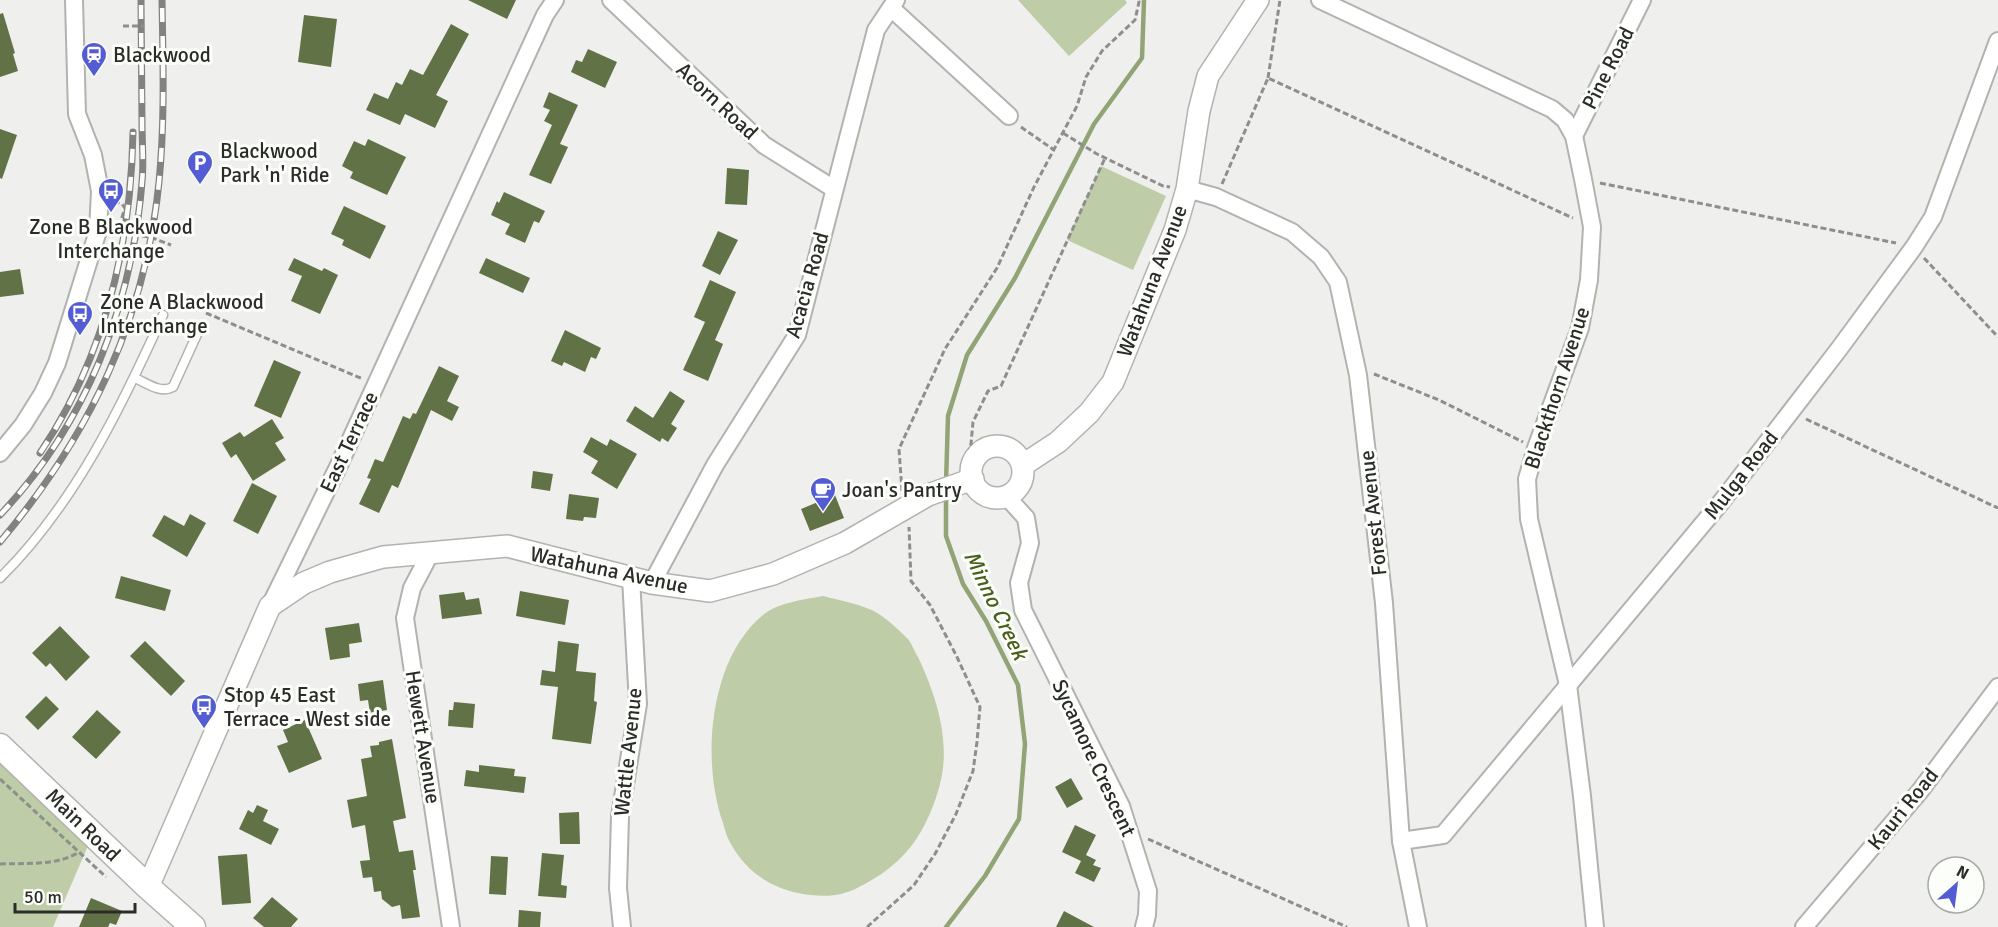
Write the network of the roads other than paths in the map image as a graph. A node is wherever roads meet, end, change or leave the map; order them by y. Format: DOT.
graph roads {
  1 [pos="74,0"];
  2 [pos="555,0"];
  3 [pos="611,0"];
  4 [pos="1258,0"];
  5 [pos="1320,0"];
  6 [pos="1642,0"];
  7 [pos="894,4"];
  8 [pos="1998,41"];
  9 [pos="1009,116"];
  10 [pos="1574,136"];
  11 [pos="834,189"];
  12 [pos="1187,189"];
  13 [pos="163,315"];
  14 [pos="199,330"];
  15 [pos="135,378"];
  16 [pos="0,453"];
  17 [pos="1023,465"];
  18 [pos="963,482"];
  19 [pos="1006,496"];
  20 [pos="431,552"];
  21 [pos="0,578"];
  22 [pos="631,578"];
  23 [pos="652,583"];
  24 [pos="270,606"];
  25 [pos="1568,686"];
  26 [pos="1998,687"];
  27 [pos="0,746"];
  28 [pos="1401,841"];
  29 [pos="148,887"];
  30 [pos="193,927"];
  31 [pos="452,927"];
  32 [pos="622,927"];
  33 [pos="1144,927"];
  34 [pos="1418,927"];
  35 [pos="1595,927"];
  36 [pos="1804,927"];
  1 -- 16 [label="street"];
  2 -- 24 [label="street, East Terrace"];
  3 -- 11 [label="street, Acorn Road"];
  4 -- 12 [label="street, Watahuna Avenue"];
  5 -- 10 [label="street, Blackthorn Avenue"];
  6 -- 10 [label="street, Pine Road"];
  7 -- 9 [label="street"];
  7 -- 11 [label="street, Acacia Road"];
  8 -- 25 [label="street, Mulga Road"];
  10 -- 25 [label="street, Blackthorn Avenue"];
  11 -- 23 [label="street, Acacia Road"];
  12 -- 17 [label="street, Watahuna Avenue"];
  12 -- 28 [label="street, Forest Avenue"];
  13 -- 15 [label="lane"];
  14 -- 15 [label="lane"];
  15 -- 21 [label="lane"];
  17 -- 18 [label="street"];
  17 -- 19 [label="street"];
  18 -- 19 [label="street"];
  18 -- 23 [label="street, Watahuna Avenue"];
  19 -- 33 [label="street, Sycamore Crescent"];
  20 -- 22 [label="street, Watahuna Avenue"];
  20 -- 24 [label="street, Watahuna Avenue"];
  20 -- 31 [label="street, Hewett Avenue"];
  22 -- 23 [label="street, Watahuna Avenue"];
  22 -- 32 [label="street, Wattle Avenue"];
  24 -- 29 [label="street, East Terrace"];
  25 -- 28 [label="street, Mulga Road"];
  25 -- 35 [label="street, Blackthorn Avenue"];
  26 -- 36 [label="street, Kauri Road"];
  27 -- 29 [label="main road, Main Road"];
  28 -- 34 [label="street, Forest Avenue"];
  29 -- 30 [label="main road, Main Road"];
}
